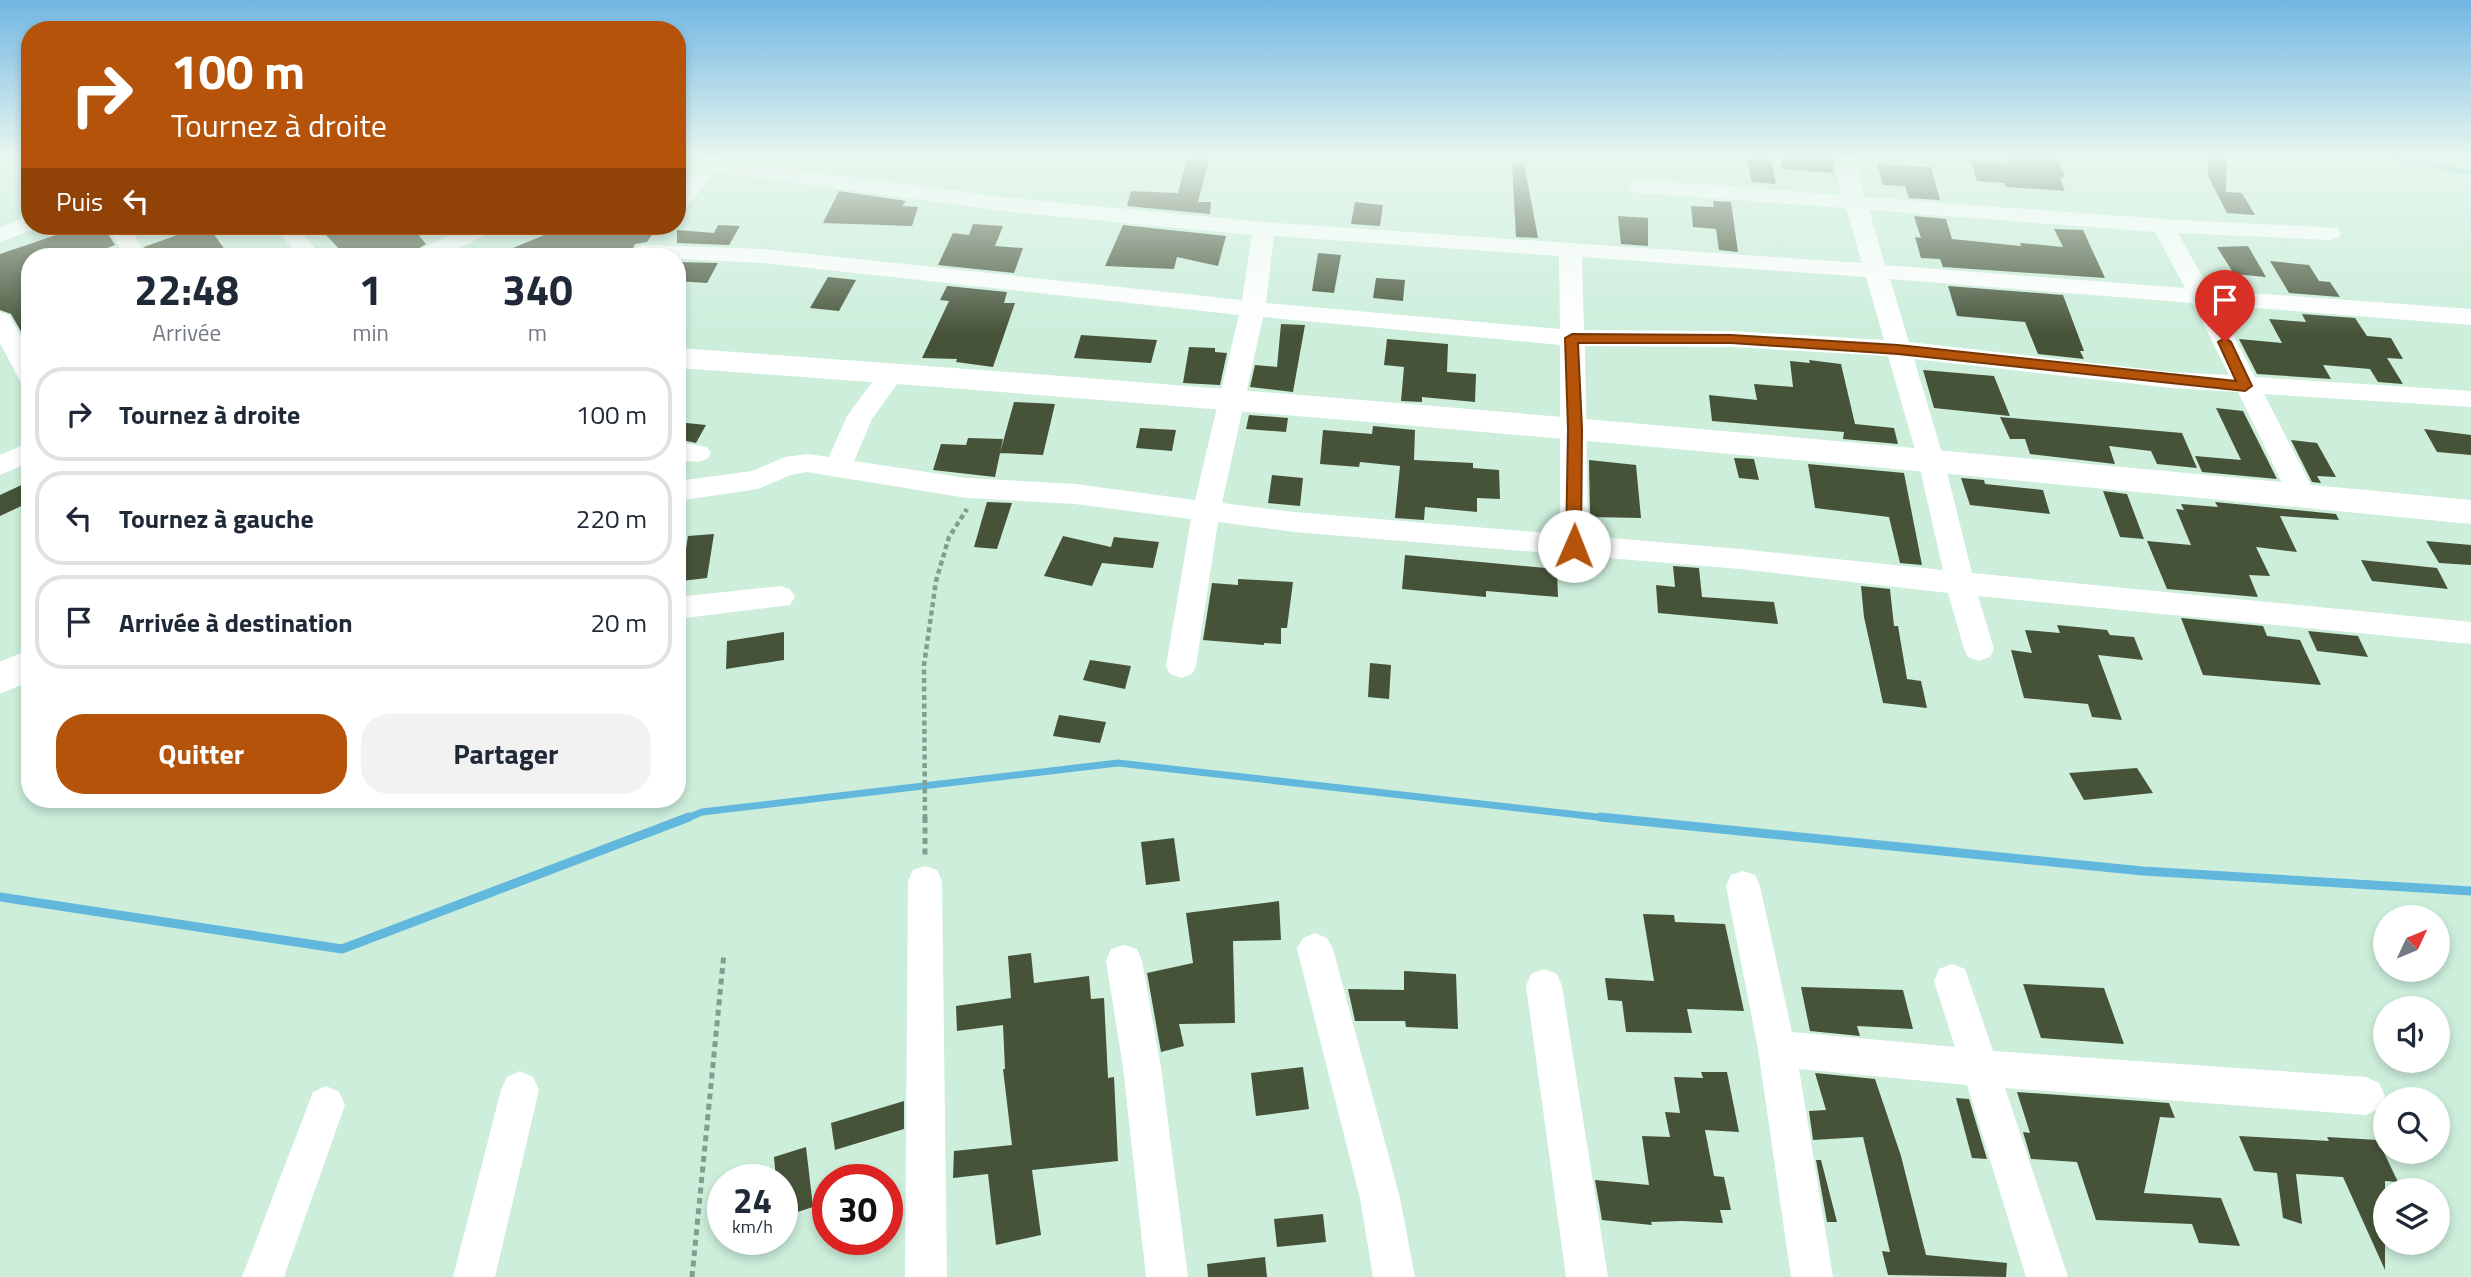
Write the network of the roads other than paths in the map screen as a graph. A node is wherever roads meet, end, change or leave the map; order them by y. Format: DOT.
graph roads {
  1 [pos="1112,215"];
  2 [pos="1860,215"];
  3 [pos="2017,215"];
  4 [pos="2163,226"];
  5 [pos="21,227"];
  6 [pos="1264,229"];
  7 [pos="2330,233"];
  8 [pos="0,235"];
  9 [pos="292,235"];
  10 [pos="460,235"];
  11 [pos="304,248"];
  12 [pos="438,248"];
  13 [pos="1570,249"];
  14 [pos="686,251"];
  15 [pos="1877,272"];
  16 [pos="2205,297"];
  17 [pos="1253,309"];
  18 [pos="2471,317"];
  19 [pos="0,320"];
  20 [pos="1572,338"];
  21 [pos="1898,349"];
  22 [pos="686,359"];
  23 [pos="21,360"];
  24 [pos="888,372"];
  25 [pos="2245,386"];
  26 [pos="1230,399"];
  27 [pos="2471,399"];
  28 [pos="1575,429"];
  29 [pos="21,456"];
  30 [pos="1931,460"];
  31 [pos="0,466"];
  32 [pos="838,466"];
  33 [pos="686,490"];
  34 [pos="2302,495"];
  35 [pos="2471,512"];
  36 [pos="1206,513"];
  37 [pos="1574,546"];
  38 [pos="1960,583"];
  39 [pos="780,597"];
  40 [pos="686,607"];
  41 [pos="2471,633"];
  42 [pos="1979,649"];
  43 [pos="1181,666"];
  44 [pos="21,668"];
  45 [pos="0,679"];
  46 [pos="925,881"];
  47 [pos="1743,886"];
  48 [pos="1315,949"];
  49 [pos="1124,961"];
  50 [pos="1952,981"];
  51 [pos="1544,986"];
  52 [pos="1777,1049"];
  53 [pos="1980,1068"];
  54 [pos="520,1090"];
  55 [pos="2366,1096"];
  56 [pos="326,1105"];
  57 [pos="264,1277"];
  58 [pos="474,1277"];
  59 [pos="926,1277"];
  60 [pos="1167,1277"];
  61 [pos="1394,1277"];
  62 [pos="1587,1277"];
  63 [pos="1812,1277"];
  64 [pos="2047,1277"];
  1 -- 6 [label="street"];
  2 -- 15 [label="street"];
  3 -- 4 [label="street"];
  4 -- 7 [label="street"];
  4 -- 16 [label="street"];
  5 -- 8 [label="street"];
  6 -- 13 [label="street"];
  6 -- 17 [label="street"];
  9 -- 11 [label="street"];
  10 -- 12 [label="street"];
  13 -- 15 [label="street"];
  13 -- 20 [label="street"];
  14 -- 17 [label="street"];
  15 -- 16 [label="street"];
  15 -- 21 [label="street"];
  16 -- 18 [label="street"];
  16 -- 25 [label="street"];
  17 -- 20 [label="street"];
  17 -- 26 [label="street"];
  19 -- 23 [label="street"];
  20 -- 21 [label="street"];
  20 -- 28 [label="street"];
  21 -- 25 [label="street"];
  21 -- 30 [label="street"];
  22 -- 24 [label="street"];
  24 -- 26 [label="street"];
  24 -- 32 [label="street"];
  25 -- 27 [label="street"];
  25 -- 34 [label="street"];
  26 -- 28 [label="street"];
  26 -- 36 [label="street"];
  28 -- 30 [label="street"];
  28 -- 37 [label="street"];
  29 -- 31 [label="street"];
  30 -- 34 [label="street"];
  30 -- 38 [label="street"];
  32 -- 33 [label="street"];
  32 -- 36 [label="street"];
  34 -- 35 [label="street"];
  36 -- 37 [label="street"];
  36 -- 43 [label="street"];
  37 -- 38 [label="street"];
  38 -- 41 [label="street"];
  38 -- 42 [label="street"];
  39 -- 40 [label="street"];
  44 -- 45 [label="street"];
  46 -- 59 [label="street"];
  47 -- 52 [label="street"];
  48 -- 61 [label="street"];
  49 -- 60 [label="street"];
  50 -- 53 [label="street"];
  51 -- 62 [label="street"];
  52 -- 53 [label="street"];
  52 -- 63 [label="street"];
  53 -- 55 [label="street"];
  53 -- 64 [label="street"];
  54 -- 58 [label="street"];
  56 -- 57 [label="street"];
}
